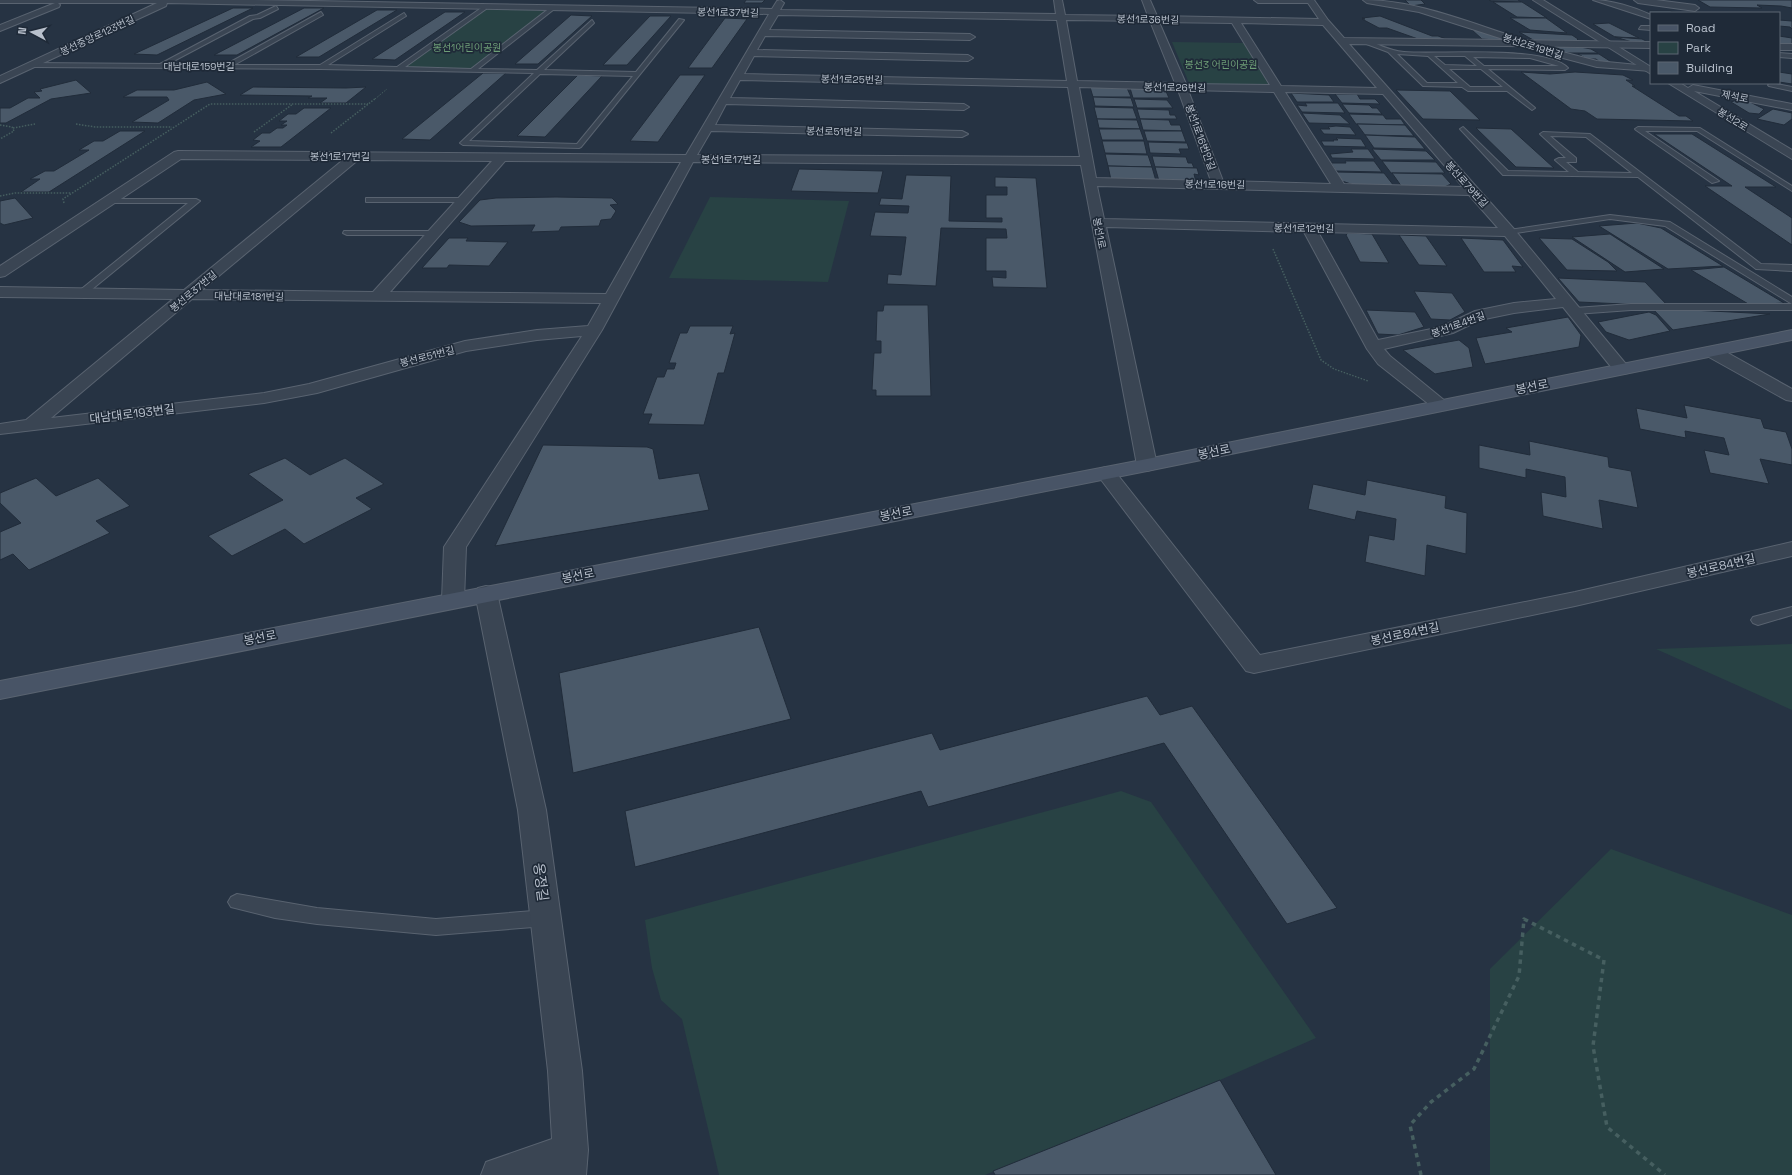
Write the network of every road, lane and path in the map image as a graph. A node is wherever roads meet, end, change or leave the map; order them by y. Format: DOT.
graph roads {
  1 [pos="0,0"];
  2 [pos="67,0"];
  3 [pos="1058,0"];
  4 [pos="1146,0"];
  5 [pos="1258,0"];
  6 [pos="1367,0"];
  7 [pos="1537,0"];
  8 [pos="1595,0"];
  9 [pos="1638,0"];
  10 [pos="1680,0"];
  11 [pos="170,1"];
  12 [pos="1310,1"];
  13 [pos="1430,4"];
  14 [pos="973,5"];
  15 [pos="778,6"];
  16 [pos="276,8"];
  17 [pos="484,8"];
  18 [pos="1694,8"];
  19 [pos="551,9"];
  20 [pos="1421,10"];
  21 [pos="1702,12"];
  22 [pos="321,14"];
  23 [pos="404,15"];
  24 [pos="1650,17"];
  25 [pos="1061,18"];
  26 [pos="1154,19"];
  27 [pos="681,20"];
  28 [pos="1450,20"];
  29 [pos="1235,21"];
  30 [pos="592,22"];
  31 [pos="1325,22"];
  32 [pos="0,28"];
  33 [pos="1641,28"];
  34 [pos="1650,28"];
  35 [pos="971,30"];
  36 [pos="763,33"];
  37 [pos="1341,41"];
  38 [pos="1363,41"];
  39 [pos="1475,42"];
  40 [pos="1528,43"];
  41 [pos="1607,44"];
  42 [pos="1650,45"];
  43 [pos="1780,46"];
  44 [pos="1792,47"];
  45 [pos="1390,51"];
  46 [pos="751,53"];
  47 [pos="1429,54"];
  48 [pos="1467,55"];
  49 [pos="1780,55"];
  50 [pos="1792,56"];
  51 [pos="968,58"];
  52 [pos="8,65"];
  53 [pos="32,65"];
  54 [pos="160,66"];
  55 [pos="226,66"];
  56 [pos="321,67"];
  57 [pos="1444,67"];
  58 [pos="1483,68"];
  59 [pos="398,69"];
  60 [pos="473,70"];
  61 [pos="1650,70"];
  62 [pos="539,72"];
  63 [pos="637,74"];
  64 [pos="738,77"];
  65 [pos="0,80"];
  66 [pos="966,82"];
  67 [pos="1073,84"];
  68 [pos="1675,84"];
  69 [pos="1464,85"];
  70 [pos="1771,85"];
  71 [pos="1182,87"];
  72 [pos="388,88"];
  73 [pos="1278,89"];
  74 [pos="1510,89"];
  75 [pos="1792,89"];
  76 [pos="1384,91"];
  77 [pos="723,101"];
  78 [pos="291,104"];
  79 [pos="1792,107"];
  80 [pos="1532,108"];
  81 [pos="964,109"];
  82 [pos="35,124"];
  83 [pos="76,124"];
  84 [pos="0,125"];
  85 [pos="173,127"];
  86 [pos="13,128"];
  87 [pos="707,128"];
  88 [pos="1463,129"];
  89 [pos="962,134"];
  90 [pos="0,139"];
  91 [pos="223,155"];
  92 [pos="1792,155"];
  93 [pos="304,156"];
  94 [pos="355,156"];
  95 [pos="502,157"];
  96 [pos="689,159"];
  97 [pos="959,160"];
  98 [pos="1087,161"];
  99 [pos="1576,174"];
  100 [pos="1640,176"];
  101 [pos="1715,181"];
  102 [pos="1090,182"];
  103 [pos="1218,184"];
  104 [pos="1339,187"];
  105 [pos="1792,189"];
  106 [pos="1473,191"];
  107 [pos="71,193"];
  108 [pos="0,196"];
  109 [pos="368,200"];
  110 [pos="462,200"];
  111 [pos="107,201"];
  112 [pos="1099,223"];
  113 [pos="1309,228"];
  114 [pos="1509,232"];
  115 [pos="347,233"];
  116 [pos="433,233"];
  117 [pos="1271,245"];
  118 [pos="1792,268"];
  119 [pos="0,273"];
  120 [pos="0,292"];
  121 [pos="82,293"];
  122 [pos="189,295"];
  123 [pos="377,297"];
  124 [pos="611,299"];
  125 [pos="1792,301"];
  126 [pos="1571,306"];
  127 [pos="1792,307"];
  128 [pos="594,330"];
  129 [pos="1792,335"];
  130 [pos="1373,346"];
  131 [pos="1713,352"];
  132 [pos="1622,369"];
  133 [pos="1370,382"];
  134 [pos="1792,396"];
  135 [pos="264,398"];
  136 [pos="1441,406"];
  137 [pos="31,426"];
  138 [pos="0,430"];
  139 [pos="1147,465"];
  140 [pos="1106,473"];
  141 [pos="1792,549"];
  142 [pos="486,594"];
  143 [pos="453,600"];
  144 [pos="1792,611"];
  145 [pos="1758,620"];
  146 [pos="0,690"];
  147 [pos="237,902"];
  148 [pos="546,918"];
  149 [pos="569,1162"];
  150 [pos="499,1175"];
  151 [pos="1421,1175"];
  152 [pos="1664,1175"];
  1 -- 2 [label="street, 봉선1로37번길"];
  2 -- 11 [label="street, 봉선1로37번길"];
  2 -- 32 [label="street"];
  3 -- 25 [label="street, 봉선1로"];
  4 -- 26 [label="street, 봉선1로16번안길"];
  5 -- 12 [label="street, 봉선로79번길"];
  6 -- 20 [label="street, 봉선2로19번길"];
  7 -- 41 [label="street"];
  8 -- 24 [label="lane"];
  9 -- 18 [label="street"];
  10 -- 18 [label="street"];
  11 -- 17 [label="street, 봉선1로37번길"];
  11 -- 53 [label="street, 봉선중앙로123번길"];
  12 -- 31 [label="street, 봉선로79번길"];
  13 -- 20 [label="street"];
  14 -- 35 [label="street"];
  15 -- 19 [label="street, 봉선1로37번길"];
  15 -- 35 [label="street, 봉선1로37번길"];
  15 -- 36 [label="street"];
  16 -- 54 [label="lane"];
  17 -- 19 [label="street, 봉선1로37번길"];
  17 -- 59 [label="lane"];
  18 -- 21 [label="street"];
  19 -- 60 [label="lane"];
  20 -- 28 [label="street, 봉선2로19번길"];
  22 -- 55 [label="lane"];
  23 -- 56 [label="lane"];
  25 -- 26 [label="street, 봉선1로36번길"];
  25 -- 35 [label="street, 봉선1로37번길"];
  25 -- 67 [label="street, 봉선1로"];
  26 -- 29 [label="street, 봉선1로36번길"];
  26 -- 71 [label="street, 봉선1로16번안길"];
  27 -- 63 [label="lane"];
  28 -- 39 [label="street"];
  28 -- 40 [label="street, 봉선2로19번길"];
  29 -- 31 [label="street, 봉선1로36번길"];
  29 -- 73 [label="street"];
  30 -- 62 [label="lane"];
  31 -- 37 [label="street, 봉선로79번길"];
  33 -- 34 [label="lane"];
  35 -- 36 [label="street"];
  35 -- 51 [label="street"];
  36 -- 46 [label="street"];
  37 -- 38 [label="street"];
  37 -- 76 [label="street, 봉선로79번길"];
  38 -- 39 [label="street"];
  38 -- 45 [label="lane"];
  39 -- 40 [label="street"];
  40 -- 41 [label="street"];
  40 -- 61 [label="street, 봉선2로19번길"];
  41 -- 42 [label="street"];
  41 -- 61 [label="street"];
  43 -- 44 [label="street"];
  45 -- 47 [label="lane"];
  45 -- 69 [label="lane"];
  46 -- 51 [label="street"];
  46 -- 64 [label="street"];
  47 -- 48 [label="lane"];
  47 -- 57 [label="lane"];
  48 -- 58 [label="lane"];
  48 -- 58 [label="lane"];
  49 -- 50 [label="lane"];
  51 -- 66 [label="street"];
  52 -- 53 [label="street, 대남대로159번길"];
  53 -- 54 [label="lane, 대남대로159번길"];
  53 -- 65 [label="street, 봉선중앙로123번길"];
  54 -- 55 [label="lane, 대남대로159번길"];
  55 -- 56 [label="lane, 대남대로159번길"];
  56 -- 59 [label="lane, 대남대로159번길"];
  57 -- 58 [label="lane"];
  57 -- 69 [label="lane"];
  58 -- 74 [label="lane"];
  59 -- 60 [label="lane, 대남대로159번길"];
  60 -- 62 [label="lane, 대남대로159번길"];
  62 -- 63 [label="lane, 대남대로159번길"];
  62 -- 63 [label="lane"];
  64 -- 66 [label="street, 봉선1로25번길"];
  64 -- 77 [label="street"];
  66 -- 67 [label="street, 봉선1로25번길"];
  66 -- 81 [label="street"];
  67 -- 71 [label="street, 봉선1로26번길"];
  67 -- 98 [label="street, 봉선1로"];
  68 -- 79 [label="street, 제석로"];
  68 -- 92 [label="street, 봉선2로"];
  69 -- 74 [label="lane"];
  70 -- 75 [label="lane"];
  71 -- 73 [label="street, 봉선1로26번길"];
  71 -- 103 [label="street, 봉선1로16번안길"];
  72 -- 93 [label="path"];
  73 -- 76 [label="street, 봉선1로26번길"];
  73 -- 104 [label="street"];
  74 -- 80 [label="lane"];
  76 -- 106 [label="street, 봉선로79번길"];
  77 -- 81 [label="street"];
  77 -- 87 [label="street"];
  78 -- 91 [label="path"];
  81 -- 89 [label="street"];
  82 -- 86 [label="path"];
  83 -- 85 [label="path"];
  84 -- 86 [label="path"];
  86 -- 90 [label="path"];
  87 -- 89 [label="street, 봉선로51번길"];
  87 -- 96 [label="street"];
  88 -- 99 [label="lane"];
  89 -- 97 [label="street"];
  91 -- 93 [label="street, 봉선1로17번길"];
  91 -- 111 [label="street, 봉선1로17번길"];
  93 -- 94 [label="street, 봉선1로17번길"];
  94 -- 95 [label="street, 봉선1로17번길"];
  94 -- 122 [label="street, 봉선로37번길"];
  95 -- 96 [label="street, 봉선1로17번길"];
  95 -- 110 [label="street"];
  96 -- 97 [label="street, 봉선1로17번길"];
  96 -- 124 [label="street"];
  97 -- 98 [label="street, 봉선1로17번길"];
  98 -- 102 [label="street, 봉선1로"];
  99 -- 100 [label="lane"];
  99 -- 100 [label="lane"];
  100 -- 118 [label="lane"];
  101 -- 105 [label="lane"];
  102 -- 103 [label="street, 봉선1로16번길"];
  102 -- 112 [label="street, 봉선1로"];
  103 -- 104 [label="street, 봉선1로16번길"];
  104 -- 106 [label="street, 봉선1로16번길"];
  106 -- 114 [label="street, 봉선로79번길"];
  107 -- 108 [label="path"];
  109 -- 110 [label="lane"];
  110 -- 116 [label="street"];
  111 -- 119 [label="street"];
  111 -- 121 [label="lane"];
  112 -- 113 [label="street, 봉선1로12번길"];
  112 -- 139 [label="street, 봉선1로"];
  113 -- 114 [label="street, 봉선1로12번길"];
  113 -- 130 [label="street"];
  114 -- 125 [label="lane"];
  114 -- 126 [label="street, 봉선로79번길"];
  115 -- 116 [label="lane"];
  116 -- 123 [label="street"];
  117 -- 133 [label="path"];
  120 -- 121 [label="street, 대남대로181번길"];
  121 -- 122 [label="street, 대남대로181번길"];
  122 -- 123 [label="street, 대남대로181번길"];
  122 -- 137 [label="street, 봉선로37번길"];
  123 -- 124 [label="street, 대남대로181번길"];
  124 -- 128 [label="street"];
  126 -- 127 [label="lane"];
  126 -- 130 [label="street, 봉선1로4번길"];
  126 -- 132 [label="street, 봉선로79번길"];
  128 -- 135 [label="street, 봉선로51번길"];
  128 -- 143 [label="street"];
  129 -- 131 [label="main road, 봉선로"];
  130 -- 136 [label="street"];
  131 -- 132 [label="main road, 봉선로"];
  131 -- 134 [label="street"];
  132 -- 136 [label="main road, 봉선로"];
  135 -- 137 [label="street, 대남대로193번길"];
  136 -- 139 [label="main road, 봉선로"];
  137 -- 138 [label="street, 대남대로193번길"];
  139 -- 140 [label="main road, 봉선로"];
  140 -- 141 [label="street, 봉선로84번길"];
  140 -- 142 [label="main road, 봉선로"];
  142 -- 143 [label="main road, 봉선로"];
  142 -- 148 [label="street, 옹정길"];
  143 -- 146 [label="main road, 봉선로"];
  144 -- 145 [label="lane"];
  147 -- 148 [label="lane"];
  148 -- 149 [label="street, 옹정길"];
  149 -- 150 [label="street"];
  151 -- 152 [label="path"];
}
